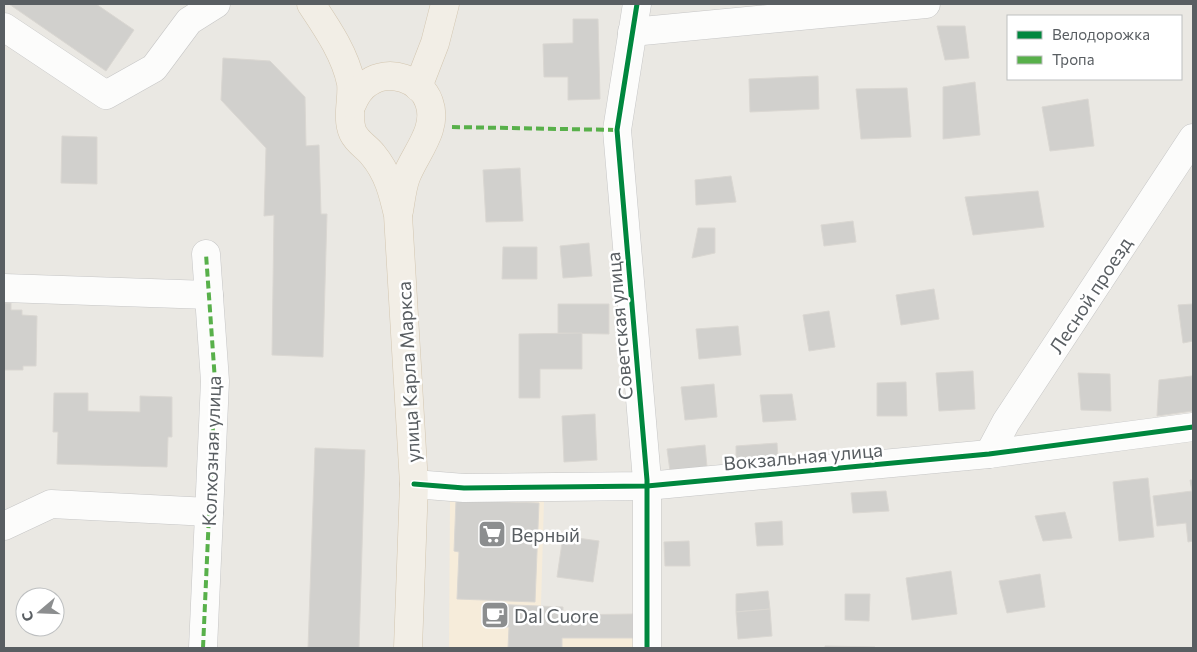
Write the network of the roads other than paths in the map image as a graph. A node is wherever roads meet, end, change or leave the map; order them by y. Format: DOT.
graph roads {
  1 [pos="212,4"];
  2 [pos="311,4"];
  3 [pos="444,4"];
  4 [pos="637,4"];
  5 [pos="926,4"];
  6 [pos="4,27"];
  7 [pos="632,32"];
  8 [pos="336,43"];
  9 [pos="383,76"];
  10 [pos="418,87"];
  11 [pos="352,104"];
  12 [pos="1193,138"];
  13 [pos="423,142"];
  14 [pos="372,153"];
  15 [pos="398,215"];
  16 [pos="206,254"];
  17 [pos="4,288"];
  18 [pos="209,296"];
  19 [pos="1193,427"];
  20 [pos="989,454"];
  21 [pos="414,484"];
  22 [pos="647,486"];
  23 [pos="209,512"];
  24 [pos="4,526"];
  25 [pos="203,648"];
  26 [pos="408,648"];
  27 [pos="647,648"];
  1 -- 6 [label="street"];
  2 -- 8 [label="main road, улица Карла Маркса"];
  3 -- 10 [label="main road"];
  4 -- 7 [label="street, Советская улица"];
  5 -- 7 [label="street"];
  7 -- 22 [label="street, Советская улица"];
  8 -- 9 [label="main road, улица Карла Маркса"];
  8 -- 11 [label="main road, улица Карла Маркса"];
  9 -- 10 [label="main road, улица Карла Маркса"];
  9 -- 11 [label="main road"];
  10 -- 13 [label="main road, улица Карла Маркса"];
  11 -- 14 [label="main road, улица Карла Маркса"];
  12 -- 20 [label="street, Лесной проезд"];
  13 -- 14 [label="main road"];
  13 -- 15 [label="main road, улица Карла Маркса"];
  14 -- 15 [label="main road, улица Карла Маркса"];
  15 -- 21 [label="main road, улица Карла Маркса"];
  16 -- 18 [label="street, Колхозная улица"];
  17 -- 18 [label="street"];
  18 -- 23 [label="street, Колхозная улица"];
  19 -- 20 [label="street, Вокзальная улица"];
  20 -- 22 [label="street, Вокзальная улица"];
  21 -- 22 [label="street, Вокзальная улица"];
  21 -- 26 [label="main road, улица Карла Маркса"];
  22 -- 27 [label="street, Советская улица"];
  23 -- 24 [label="street"];
  23 -- 25 [label="street, Колхозная улица"];
}
